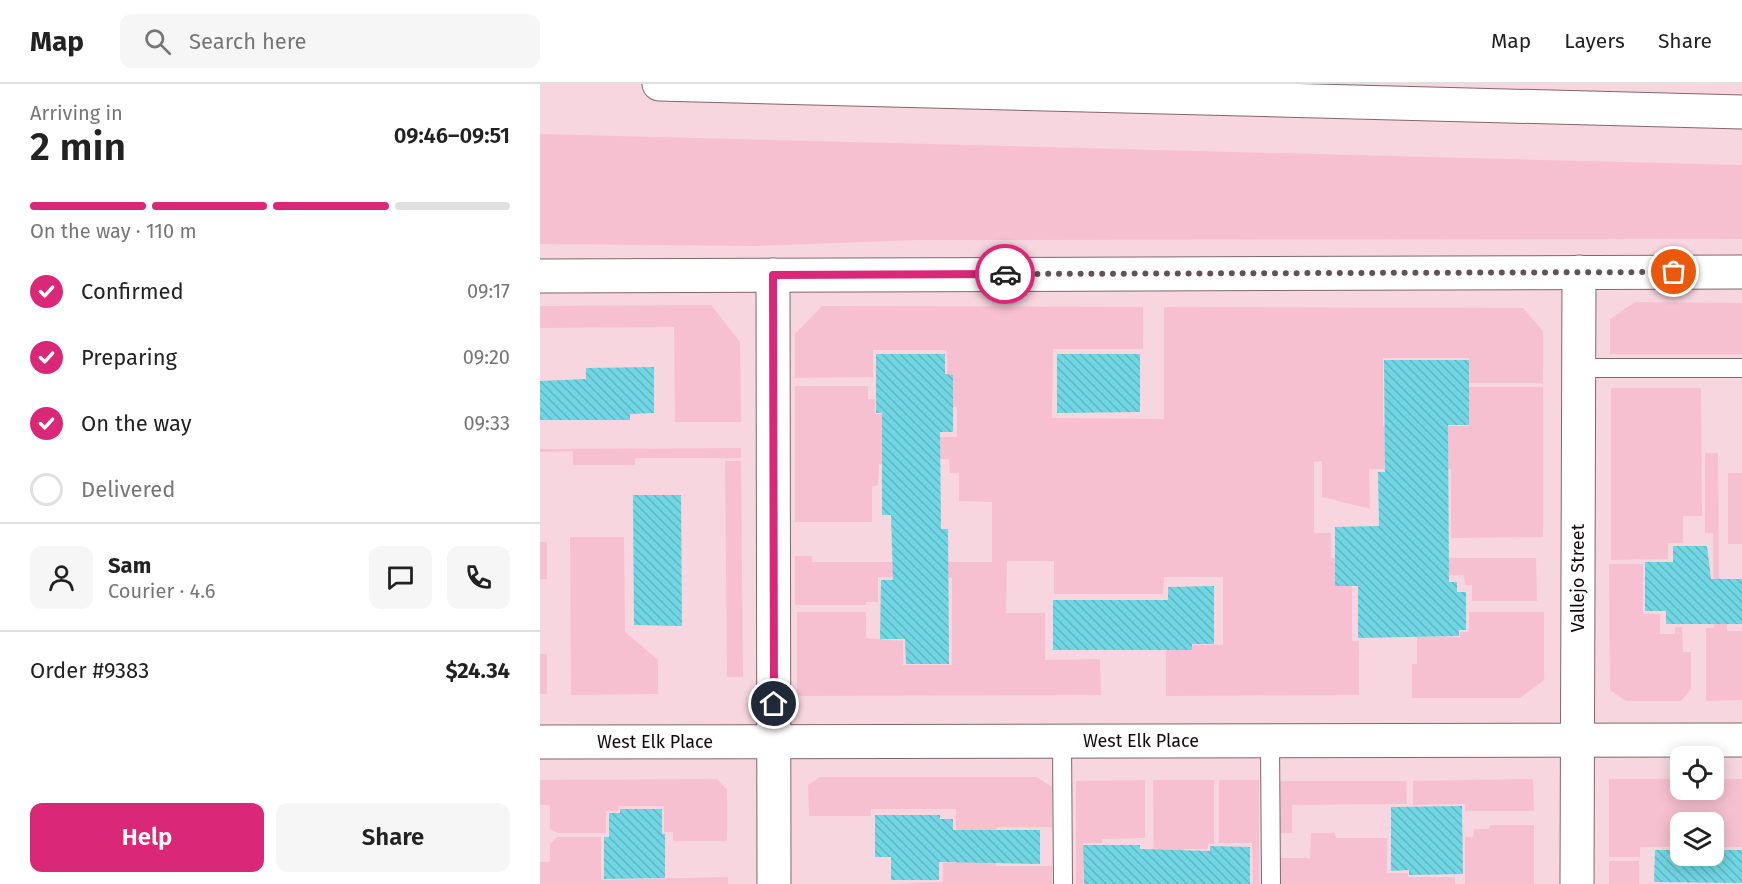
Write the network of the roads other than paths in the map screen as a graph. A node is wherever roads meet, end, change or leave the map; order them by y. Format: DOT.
graph roads {
  1 [pos="659,84"];
  2 [pos="1742,112"];
  3 [pos="1579,272"];
  4 [pos="1742,272"];
  5 [pos="773,275"];
  6 [pos="540,276"];
  7 [pos="1578,368"];
  8 [pos="1742,368"];
  9 [pos="1742,740"];
  10 [pos="1062,741"];
  11 [pos="1270,741"];
  12 [pos="1577,741"];
  13 [pos="540,742"];
  14 [pos="774,742"];
  15 [pos="774,884"];
  16 [pos="1063,884"];
  17 [pos="1271,884"];
  18 [pos="1577,884"];
  1 -- 2 [label="main road"];
  3 -- 4 [label="main road"];
  3 -- 5 [label="main road"];
  3 -- 7 [label="main road, Vallejo Street"];
  5 -- 6 [label="main road"];
  5 -- 14 [label="main road"];
  7 -- 8 [label="lane"];
  7 -- 12 [label="main road, Vallejo Street"];
  9 -- 12 [label="main road, West Elk Place"];
  10 -- 11 [label="main road, West Elk Place"];
  10 -- 14 [label="main road, West Elk Place"];
  10 -- 16 [label="lane"];
  11 -- 12 [label="main road, West Elk Place"];
  11 -- 17 [label="lane"];
  12 -- 18 [label="main road, Vallejo Street"];
  13 -- 14 [label="main road, West Elk Place"];
  14 -- 15 [label="main road"];
}
